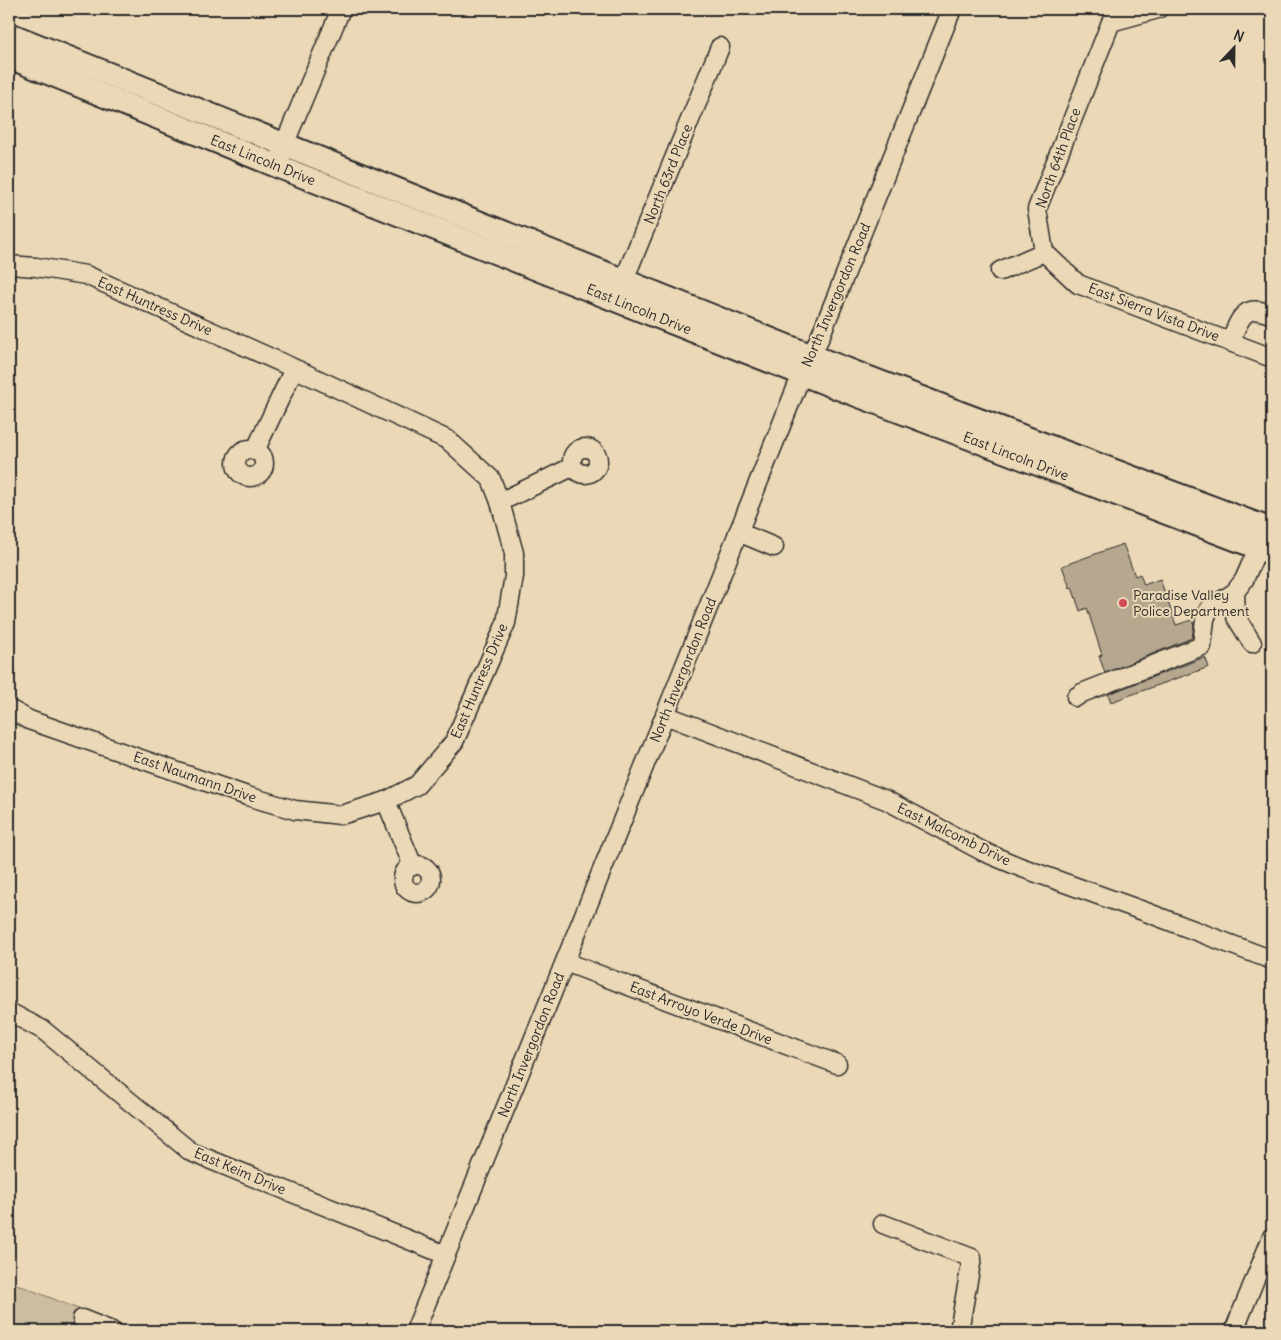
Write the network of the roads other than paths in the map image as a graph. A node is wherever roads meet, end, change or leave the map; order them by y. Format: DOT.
graph roads {
  1 [pos="340,9"];
  2 [pos="952,9"];
  3 [pos="1158,9"];
  4 [pos="1114,15"];
  5 [pos="9,34"];
  6 [pos="720,47"];
  7 [pos="9,57"];
  8 [pos="286,145"];
  9 [pos="277,166"];
  10 [pos="1044,252"];
  11 [pos="9,265"];
  12 [pos="1000,271"];
  13 [pos="620,290"];
  14 [pos="1272,315"];
  15 [pos="1230,342"];
  16 [pos="1272,358"];
  17 [pos="807,365"];
  18 [pos="294,369"];
  19 [pos="255,451"];
  20 [pos="572,467"];
  21 [pos="500,502"];
  22 [pos="738,532"];
  23 [pos="1267,539"];
  24 [pos="774,547"];
  25 [pos="1235,592"];
  26 [pos="1252,642"];
  27 [pos="1076,697"];
  28 [pos="9,709"];
  29 [pos="665,715"];
  30 [pos="386,800"];
  31 [pos="413,866"];
  32 [pos="1272,960"];
  33 [pos="565,962"];
  34 [pos="9,1012"];
  35 [pos="837,1064"];
  36 [pos="883,1224"];
  37 [pos="1272,1237"];
  38 [pos="446,1255"];
  39 [pos="82,1319"];
  40 [pos="112,1331"];
  41 [pos="415,1331"];
  42 [pos="959,1331"];
  43 [pos="1234,1331"];
  1 -- 8 [label="street"];
  2 -- 17 [label="street, North Invergordon Road"];
  3 -- 4 [label="street, North 64th Place"];
  4 -- 10 [label="street, North 64th Place"];
  5 -- 8 [label="main road, East Lincoln Drive"];
  6 -- 13 [label="street, North 63rd Place"];
  7 -- 9 [label="main road, East Lincoln Drive"];
  8 -- 9 [label="street"];
  8 -- 13 [label="main road, East Lincoln Drive"];
  9 -- 13 [label="main road, East Lincoln Drive"];
  10 -- 12 [label="street"];
  10 -- 15 [label="street, East Sierra Vista Drive"];
  11 -- 18 [label="street, East Huntress Drive"];
  13 -- 17 [label="main road, East Lincoln Drive"];
  14 -- 15 [label="street"];
  15 -- 16 [label="street, East Sierra Vista Drive"];
  17 -- 22 [label="street, North Invergordon Road"];
  17 -- 23 [label="main road, East Lincoln Drive"];
  18 -- 19 [label="street"];
  18 -- 21 [label="street, East Huntress Drive"];
  20 -- 21 [label="street"];
  21 -- 30 [label="street, East Huntress Drive"];
  22 -- 24 [label="street"];
  22 -- 29 [label="street, North Invergordon Road"];
  23 -- 25 [label="street"];
  25 -- 26 [label="street"];
  25 -- 27 [label="street"];
  28 -- 30 [label="street, East Naumann Drive"];
  29 -- 32 [label="street, East Malcomb Drive"];
  29 -- 33 [label="street, North Invergordon Road"];
  30 -- 31 [label="street"];
  33 -- 35 [label="street, East Arroyo Verde Drive"];
  33 -- 38 [label="street, North Invergordon Road"];
  34 -- 38 [label="street, East Keim Drive"];
  36 -- 42 [label="street"];
  37 -- 43 [label="street"];
  38 -- 41 [label="street, North Invergordon Road"];
  39 -- 40 [label="street"];
}
